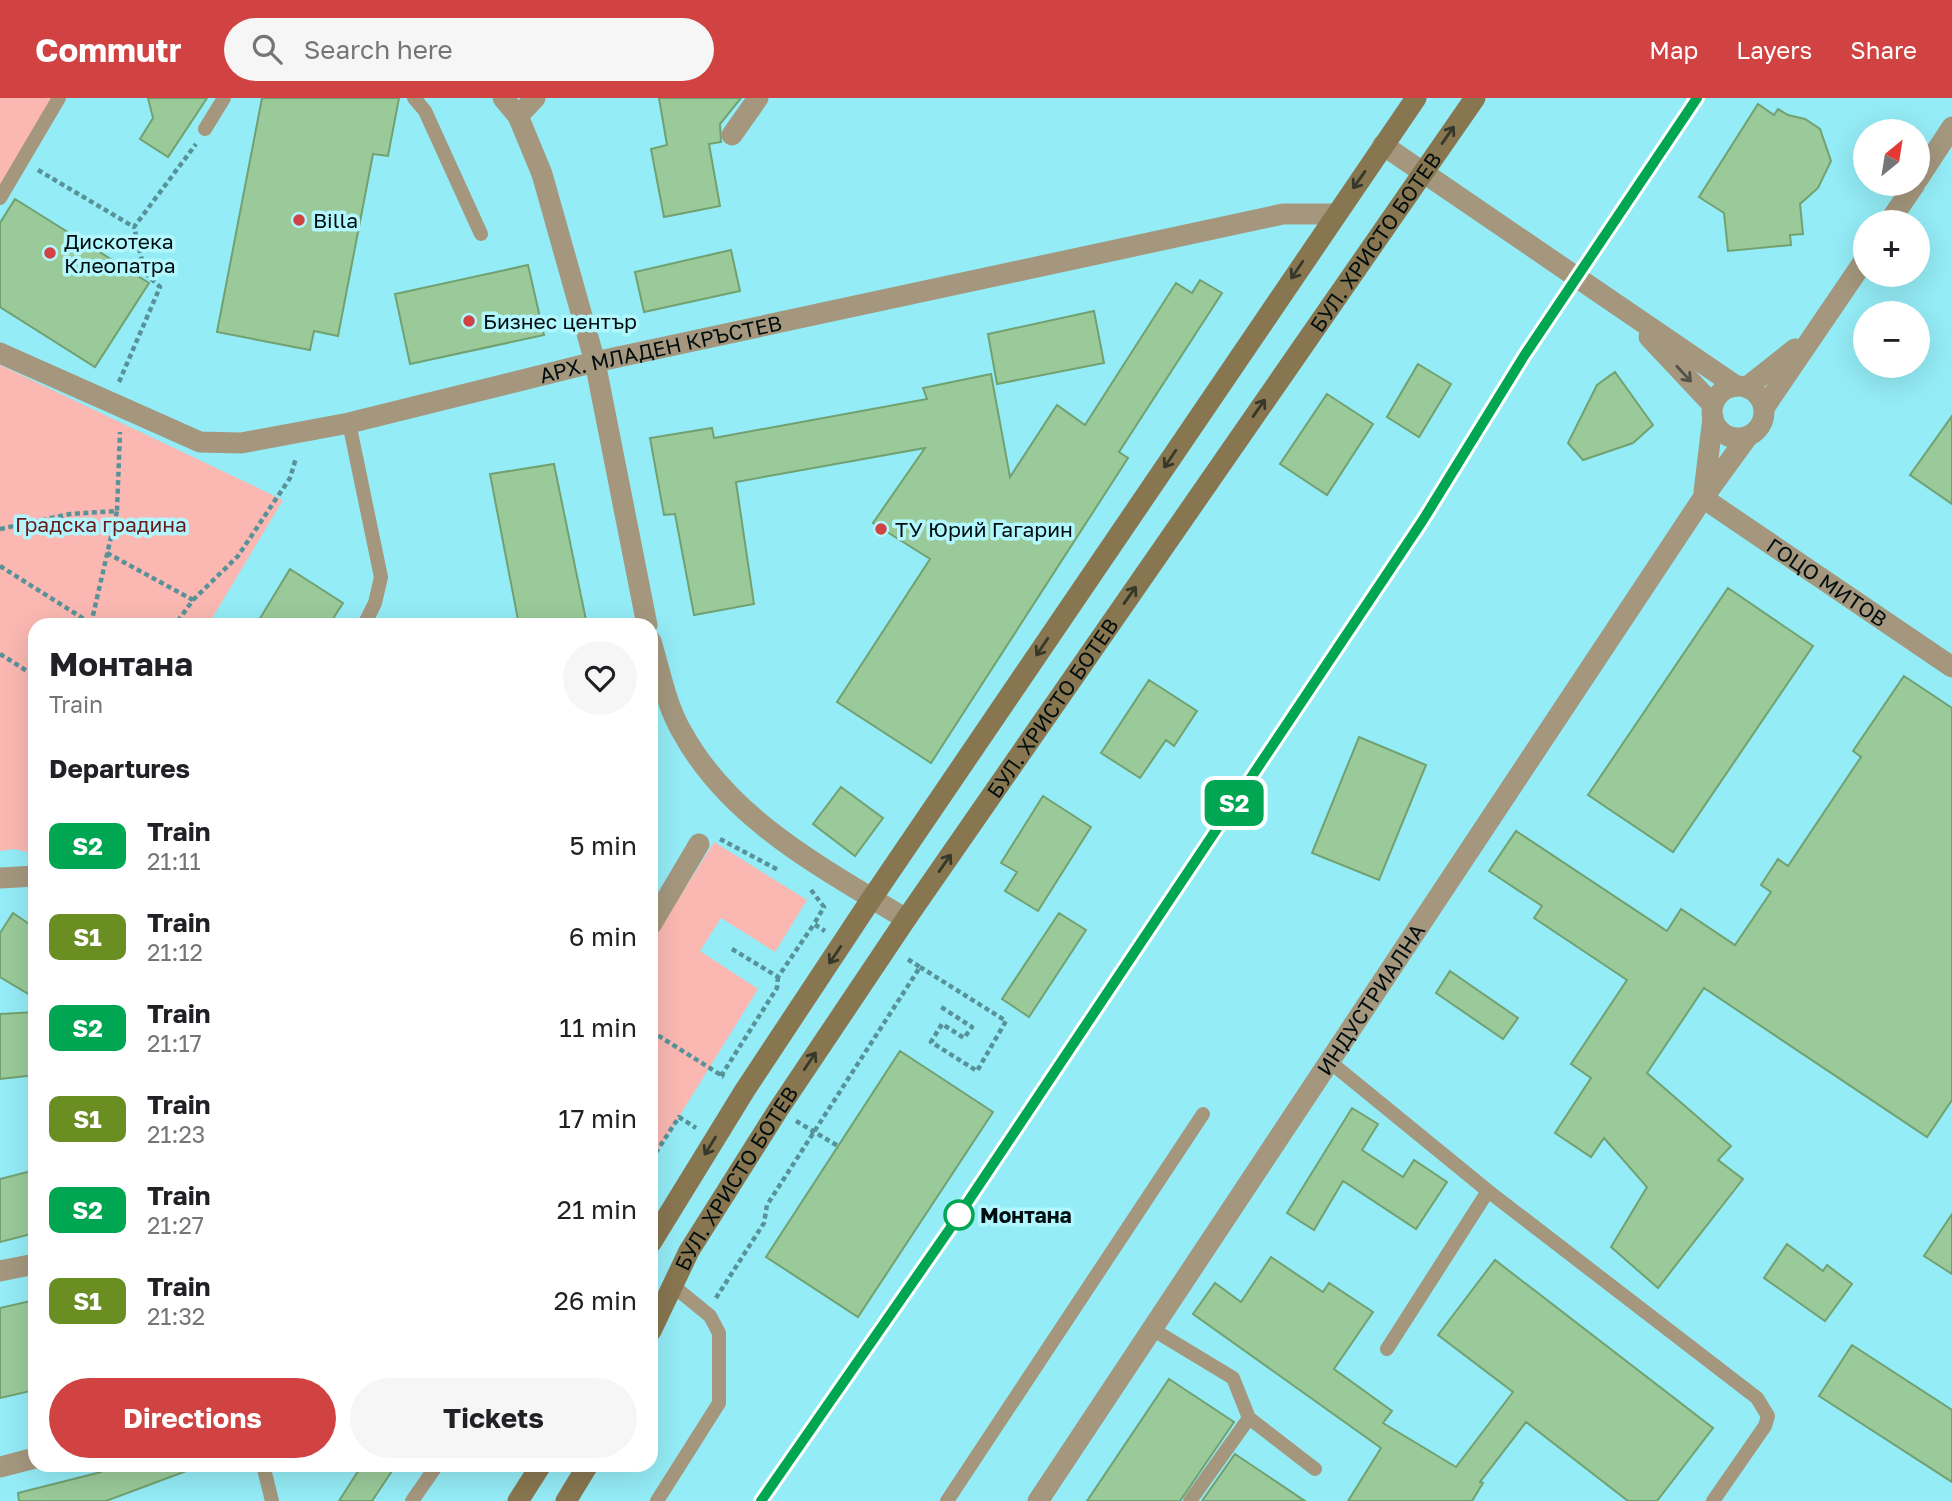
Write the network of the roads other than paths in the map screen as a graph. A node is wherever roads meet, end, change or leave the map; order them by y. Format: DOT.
graph roads {
  1 [pos="59,98"];
  2 [pos="224,98"];
  3 [pos="414,98"];
  4 [pos="503,98"];
  5 [pos="535,98"];
  6 [pos="758,98"];
  7 [pos="1416,98"];
  8 [pos="1475,98"];
  9 [pos="519,116"];
  10 [pos="1952,127"];
  11 [pos="205,129"];
  12 [pos="732,135"];
  13 [pos="1383,145"];
  14 [pos="1930,160"];
  15 [pos="1422,172"];
  16 [pos="0,198"];
  17 [pos="1335,214"];
  18 [pos="481,234"];
  19 [pos="1853,278"];
  20 [pos="1622,308"];
  21 [pos="1826,318"];
  22 [pos="0,353"];
  23 [pos="595,362"];
  24 [pos="1741,387"];
  25 [pos="1764,408"];
  26 [pos="1713,411"];
  27 [pos="349,423"];
  28 [pos="1748,436"];
  29 [pos="1703,498"];
  30 [pos="368,618"];
  31 [pos="646,618"];
  32 [pos="658,662"];
  33 [pos="1952,667"];
  34 [pos="699,844"];
  35 [pos="28,876"];
  36 [pos="0,878"];
  37 [pos="872,898"];
  38 [pos="658,913"];
  39 [pos="906,919"];
  40 [pos="1330,1062"];
  41 [pos="1203,1114"];
  42 [pos="1488,1191"];
  43 [pos="658,1232"];
  44 [pos="28,1265"];
  45 [pos="0,1271"];
  46 [pos="672,1284"];
  47 [pos="658,1315"];
  48 [pos="1152,1329"];
  49 [pos="1387,1349"];
  50 [pos="1249,1418"];
  51 [pos="28,1460"];
  52 [pos="0,1467"];
  53 [pos="1315,1469"];
  54 [pos="265,1472"];
  55 [pos="432,1472"];
  56 [pos="537,1472"];
  57 [pos="584,1472"];
  58 [pos="272,1501"];
  59 [pos="412,1501"];
  60 [pos="518,1501"];
  61 [pos="566,1501"];
  62 [pos="657,1501"];
  63 [pos="947,1501"];
  64 [pos="1038,1501"];
  65 [pos="1190,1501"];
  66 [pos="1713,1501"];
  1 -- 16 [label="lane"];
  2 -- 11 [label="lane"];
  3 -- 18 [label="lane"];
  4 -- 9 [label="street"];
  5 -- 9 [label="street"];
  6 -- 12 [label="street"];
  7 -- 13 [label="main road, БУЛ. ХРИСТО БОТЕВ"];
  15 -- 8 [label="main road, БУЛ. ХРИСТО БОТЕВ, one-way"];
  9 -- 23 [label="street"];
  10 -- 14 [label="street"];
  13 -- 15 [label="street"];
  13 -- 17 [label="main road, БУЛ. ХРИСТО БОТЕВ, one-way"];
  15 -- 20 [label="street"];
  39 -- 15 [label="main road, БУЛ. ХРИСТО БОТЕВ, one-way"];
  17 -- 23 [label="street, АРХ. МЛАДЕН КРЪСТЕВ"];
  17 -- 37 [label="main road, БУЛ. ХРИСТО БОТЕВ, one-way"];
  19 -- 21 [label="street"];
  20 -- 24 [label="street"];
  20 -- 26 [label="street, one-way"];
  21 -- 24 [label="street"];
  21 -- 25 [label="street"];
  22 -- 27 [label="street, АРХ. МЛАДЕН КРЪСТЕВ"];
  23 -- 27 [label="street, АРХ. МЛАДЕН КРЪСТЕВ"];
  23 -- 31 [label="street"];
  24 -- 25 [label="street"];
  24 -- 26 [label="street"];
  25 -- 28 [label="street"];
  26 -- 28 [label="street"];
  26 -- 29 [label="street, ИНДУСТРИАЛНА"];
  27 -- 30 [label="lane"];
  28 -- 29 [label="street, ИНДУСТРИАЛНА"];
  29 -- 33 [label="street, ГОЦО МИТОВ"];
  29 -- 40 [label="street, ИНДУСТРИАЛНА"];
  32 -- 37 [label="street"];
  34 -- 38 [label="street"];
  35 -- 36 [label="street"];
  37 -- 39 [label="street"];
  37 -- 43 [label="main road, БУЛ. ХРИСТО БОТЕВ, one-way"];
  46 -- 39 [label="main road, БУЛ. ХРИСТО БОТЕВ, one-way"];
  40 -- 42 [label="lane"];
  40 -- 48 [label="street, ИНДУСТРИАЛНА"];
  41 -- 63 [label="lane"];
  42 -- 49 [label="lane"];
  42 -- 66 [label="lane"];
  44 -- 45 [label="street"];
  46 -- 47 [label="main road, БУЛ. ХРИСТО БОТЕВ"];
  46 -- 62 [label="lane"];
  48 -- 50 [label="lane"];
  48 -- 64 [label="street, ИНДУСТРИАЛНА"];
  50 -- 53 [label="lane"];
  50 -- 65 [label="lane"];
  51 -- 52 [label="street"];
  54 -- 58 [label="lane"];
  55 -- 59 [label="lane"];
  56 -- 60 [label="main road"];
  57 -- 61 [label="main road"];
}
